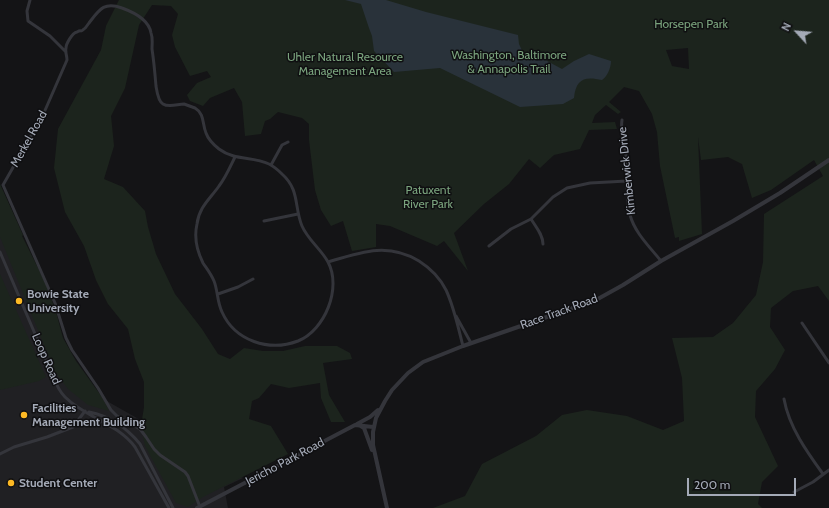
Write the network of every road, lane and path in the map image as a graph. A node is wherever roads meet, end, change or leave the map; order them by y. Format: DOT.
graph roads {
  1 [pos="30,0"];
  2 [pos="66,52"];
  3 [pos="622,120"];
  4 [pos="288,142"];
  5 [pos="235,158"];
  6 [pos="829,160"];
  7 [pos="271,165"];
  8 [pos="627,181"];
  9 [pos="298,214"];
  10 [pos="531,219"];
  11 [pos="264,221"];
  12 [pos="543,244"];
  13 [pos="489,246"];
  14 [pos="0,252"];
  15 [pos="661,261"];
  16 [pos="328,262"];
  17 [pos="253,279"];
  18 [pos="218,294"];
  19 [pos="454,313"];
  20 [pos="802,323"];
  21 [pos="471,343"];
  22 [pos="463,346"];
  23 [pos="829,363"];
  24 [pos="784,400"];
  25 [pos="383,405"];
  26 [pos="85,411"];
  27 [pos="357,425"];
  28 [pos="374,427"];
  29 [pos="0,454"];
  30 [pos="375,455"];
  31 [pos="829,470"];
  32 [pos="824,474"];
  33 [pos="794,492"];
  34 [pos="199,507"];
  35 [pos="171,508"];
  36 [pos="387,508"];
  1 -- 2 [label="street"];
  2 -- 5 [label="street, Merkel Road"];
  2 -- 34 [label="street, Merkel Road"];
  3 -- 8 [label="street, Kimberwick Drive"];
  4 -- 7 [label="street"];
  5 -- 7 [label="street"];
  5 -- 18 [label="street"];
  6 -- 15 [label="street, Race Track Road"];
  7 -- 9 [label="street"];
  8 -- 10 [label="street"];
  8 -- 15 [label="street, Kimberwick Drive"];
  9 -- 11 [label="street"];
  9 -- 16 [label="street"];
  10 -- 12 [label="street"];
  10 -- 13 [label="street"];
  14 -- 26 [label="street, Loop Road"];
  15 -- 21 [label="street, Race Track Road"];
  16 -- 18 [label="street"];
  16 -- 19 [label="street"];
  17 -- 18 [label="street"];
  19 -- 21 [label="street"];
  19 -- 22 [label="street"];
  20 -- 23 [label="street"];
  21 -- 22 [label="street, Race Track Road"];
  22 -- 25 [label="street, Race Track Road"];
  24 -- 32 [label="street"];
  25 -- 27 [label="street, Jericho Park Road"];
  25 -- 28 [label="street, Race Track Road"];
  26 -- 29 [label="street"];
  26 -- 35 [label="street, Loop Road"];
  27 -- 28 [label="street"];
  27 -- 30 [label="street"];
  27 -- 34 [label="street, Jericho Park Road"];
  28 -- 30 [label="street, Race Track Road"];
  30 -- 36 [label="street, Race Track Road"];
  31 -- 32 [label="street"];
  32 -- 33 [label="street"];
}
